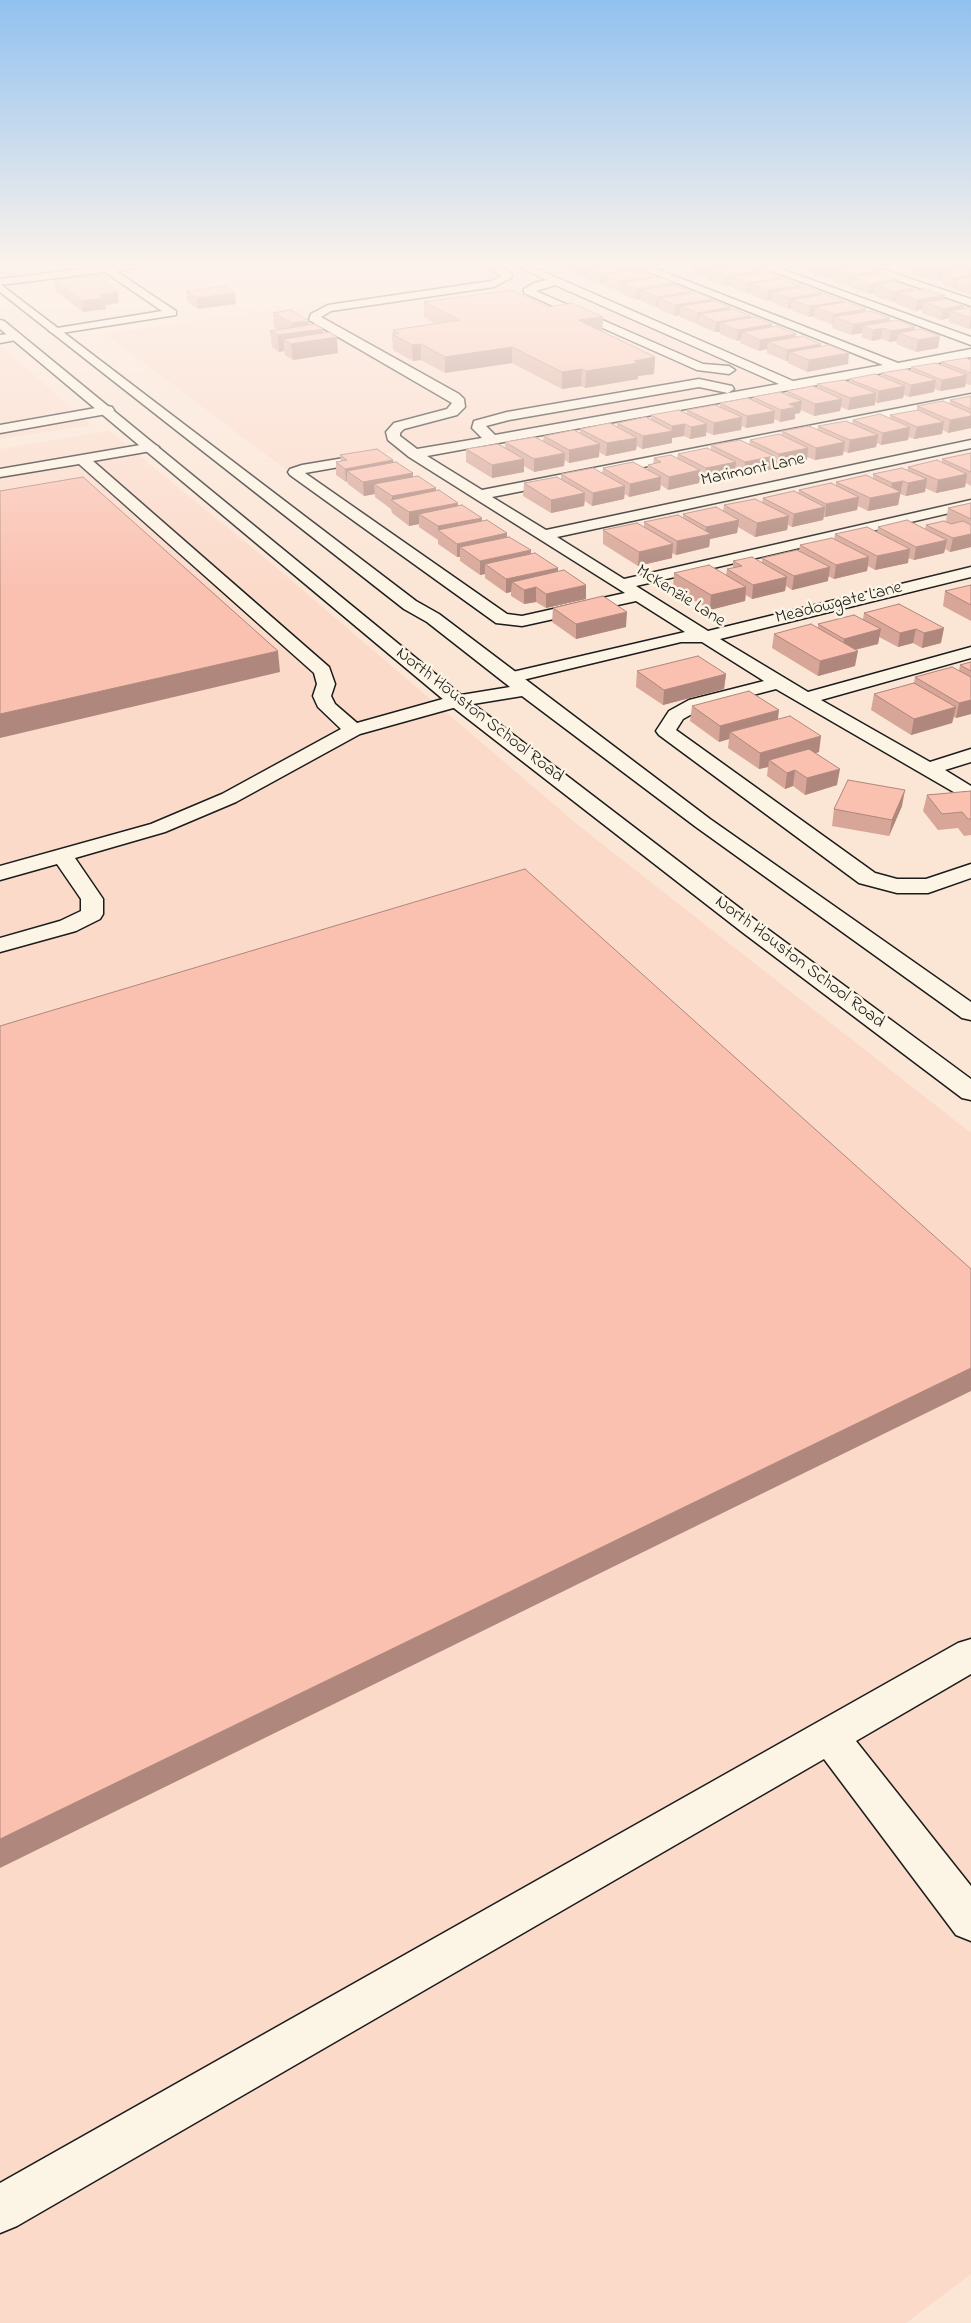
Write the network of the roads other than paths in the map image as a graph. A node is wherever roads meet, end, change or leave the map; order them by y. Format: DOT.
graph roads {
  1 [pos="62,373"];
  2 [pos="110,373"];
  3 [pos="411,373"];
  4 [pos="764,373"];
  5 [pos="855,373"];
  6 [pos="791,385"];
  7 [pos="742,394"];
  8 [pos="971,398"];
  9 [pos="149,404"];
  10 [pos="107,410"];
  11 [pos="0,429"];
  12 [pos="492,440"];
  13 [pos="971,444"];
  14 [pos="152,447"];
  15 [pos="412,452"];
  16 [pos="82,459"];
  17 [pos="0,473"];
  18 [pos="480,495"];
  19 [pos="971,504"];
  20 [pos="543,535"];
  21 [pos="971,572"];
  22 [pos="622,584"];
  23 [pos="639,595"];
  24 [pos="706,637"];
  25 [pos="971,652"];
  26 [pos="779,683"];
  27 [pos="517,684"];
  28 [pos="806,698"];
  29 [pos="456,701"];
  30 [pos="353,730"];
  31 [pos="971,755"];
  32 [pos="929,769"];
  33 [pos="971,794"];
  34 [pos="63,857"];
  35 [pos="971,871"];
  36 [pos="0,873"];
  37 [pos="0,945"];
  38 [pos="971,1013"];
  39 [pos="971,1092"];
  40 [pos="971,1656"];
  41 [pos="829,1736"];
  42 [pos="971,1920"];
  43 [pos="0,2209"];
  1 -- 10 [label="street, North Houston School Road"];
  2 -- 9 [label="street"];
  3 -- 15 [label="street, McKenzie Lane"];
  4 -- 6 [label="street"];
  5 -- 6 [label="street"];
  6 -- 7 [label="street"];
  7 -- 12 [label="street"];
  7 -- 12 [label="street"];
  8 -- 18 [label="street"];
  9 -- 10 [label="street"];
  9 -- 27 [label="street"];
  10 -- 11 [label="street"];
  10 -- 14 [label="street, North Houston School Road"];
  12 -- 15 [label="street"];
  13 -- 20 [label="street, Marimont Lane"];
  14 -- 16 [label="street"];
  14 -- 29 [label="street, North Houston School Road"];
  15 -- 18 [label="street, McKenzie Lane"];
  15 -- 23 [label="street"];
  16 -- 17 [label="street"];
  16 -- 30 [label="street"];
  18 -- 20 [label="street, McKenzie Lane"];
  19 -- 22 [label="street"];
  20 -- 22 [label="street, McKenzie Lane"];
  21 -- 24 [label="street, Meadowgate Lane"];
  22 -- 23 [label="street, McKenzie Lane"];
  23 -- 24 [label="street, McKenzie Lane"];
  24 -- 26 [label="street, McKenzie Lane"];
  24 -- 27 [label="street, Meadowgate Lane"];
  25 -- 28 [label="street"];
  26 -- 28 [label="street, McKenzie Lane"];
  26 -- 35 [label="street"];
  27 -- 29 [label="street, Meadowgate Lane"];
  27 -- 38 [label="street"];
  28 -- 32 [label="street, McKenzie Lane"];
  29 -- 30 [label="street, Meadowgate Lane"];
  29 -- 39 [label="street, North Houston School Road"];
  30 -- 34 [label="street, Meadowgate Lane"];
  31 -- 32 [label="street"];
  32 -- 33 [label="street, McKenzie Lane"];
  34 -- 36 [label="street, Meadowgate Lane"];
  34 -- 37 [label="street"];
  40 -- 41 [label="street"];
  41 -- 42 [label="street"];
  41 -- 43 [label="street"];
}
